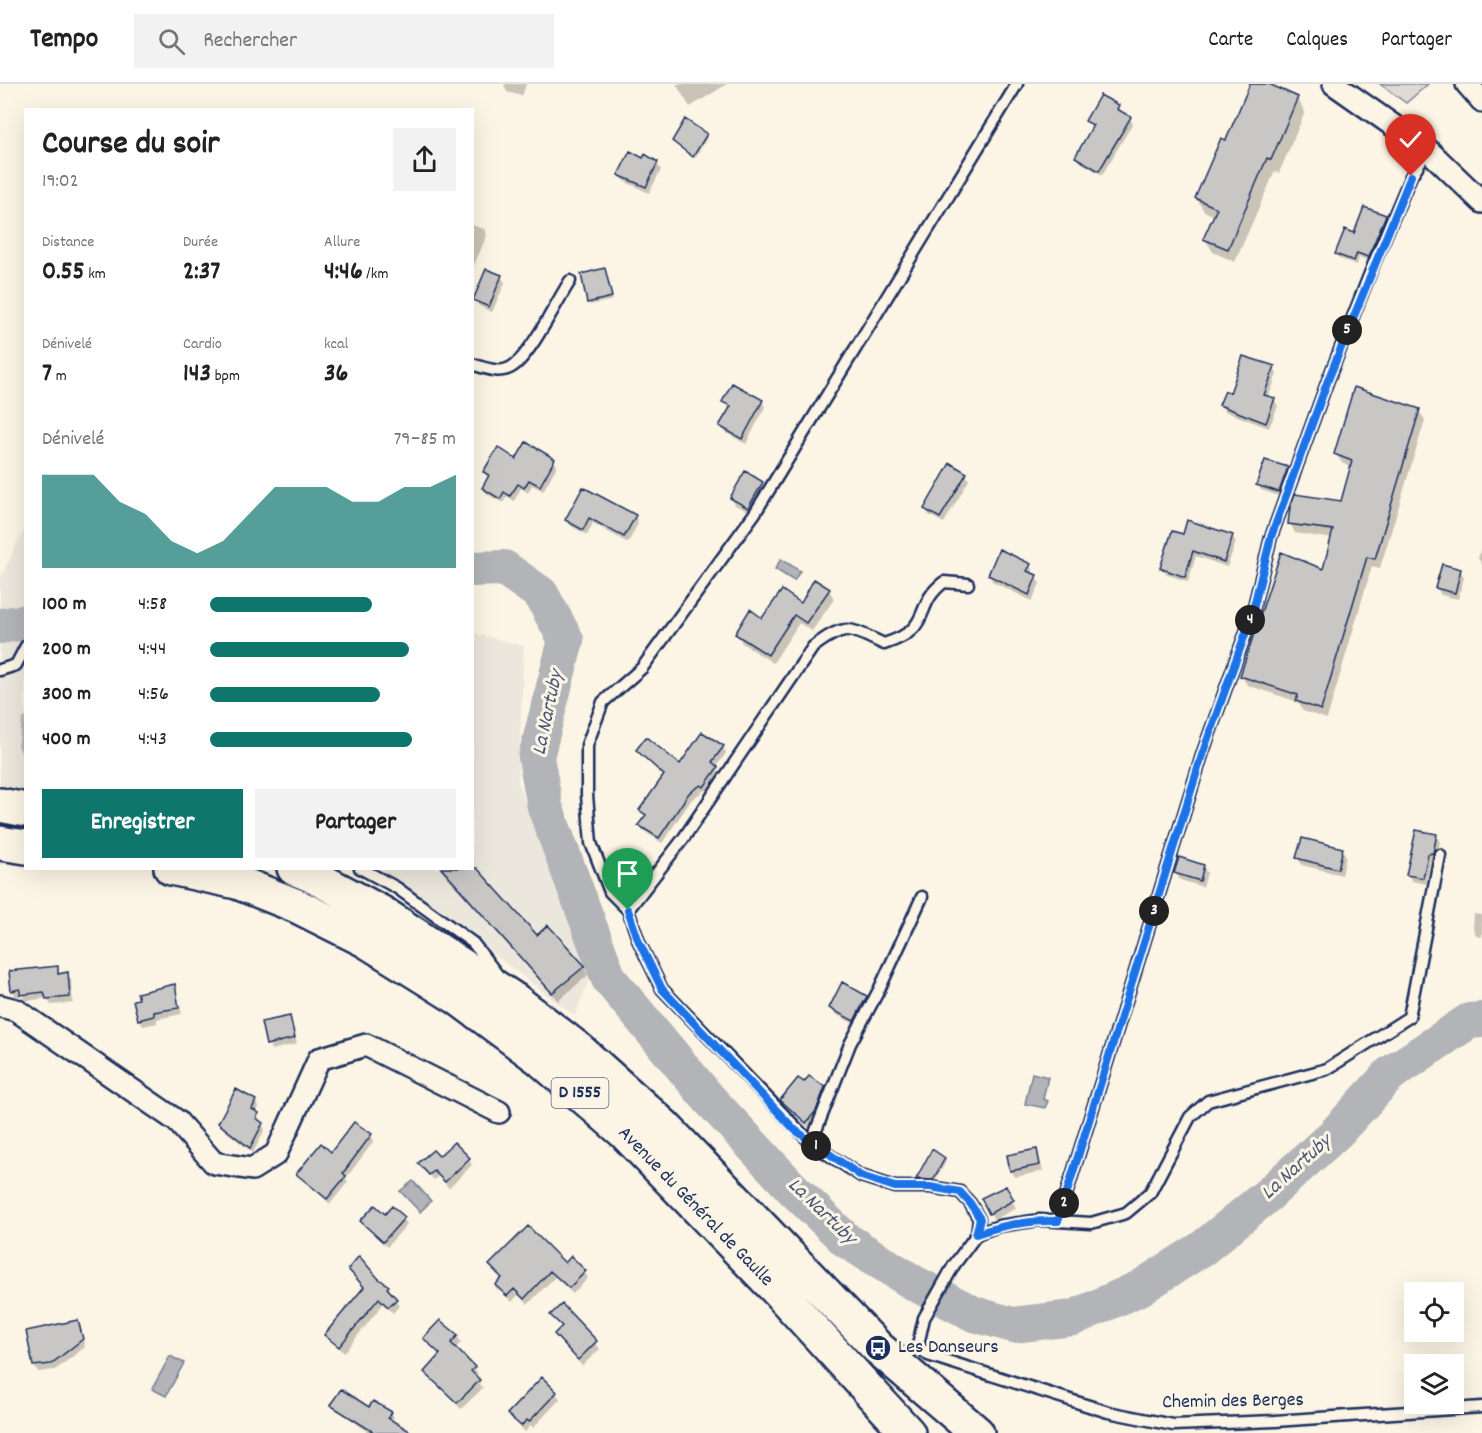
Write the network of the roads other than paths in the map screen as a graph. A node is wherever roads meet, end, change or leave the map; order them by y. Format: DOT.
graph roads {
  1 [pos="1017,84"];
  2 [pos="1334,84"];
  3 [pos="1467,84"];
  4 [pos="1482,101"];
  5 [pos="1428,150"];
  6 [pos="1482,202"];
  7 [pos="570,281"];
  8 [pos="474,365"];
  9 [pos="968,584"];
  10 [pos="24,649"];
  11 [pos="21,665"];
  12 [pos="0,670"];
  13 [pos="0,843"];
  14 [pos="24,847"];
  15 [pos="1440,855"];
  16 [pos="180,870"];
  17 [pos="300,870"];
  18 [pos="364,870"];
  19 [pos="922,897"];
  20 [pos="628,910"];
  21 [pos="516,1001"];
  22 [pos="0,1006"];
  23 [pos="500,1112"];
  24 [pos="811,1143"];
  25 [pos="1058,1221"];
  26 [pos="976,1234"];
  27 [pos="1482,1407"];
  28 [pos="908,1433"];
  29 [pos="977,1433"];
  1 -- 20 [label="lane"];
  2 -- 5 [label="street"];
  3 -- 4 [label="street"];
  5 -- 6 [label="street"];
  5 -- 25 [label="lane"];
  7 -- 8 [label="lane"];
  9 -- 20 [label="lane"];
  10 -- 11 [label="lane"];
  11 -- 12 [label="lane"];
  13 -- 14 [label="main road"];
  15 -- 25 [label="lane"];
  16 -- 28 [label="main road, Avenue du Général de Gaulle / D 1555"];
  17 -- 21 [label="main road, Avenue du Général de Gaulle / D 1555"];
  18 -- 21 [label="lane"];
  19 -- 24 [label="lane"];
  20 -- 24 [label="lane"];
  21 -- 29 [label="main road, Avenue du Général de Gaulle / D 1555"];
  22 -- 23 [label="street"];
  24 -- 26 [label="lane"];
  25 -- 26 [label="lane"];
  26 -- 27 [label="lane, Chemin des Berges"];
}
